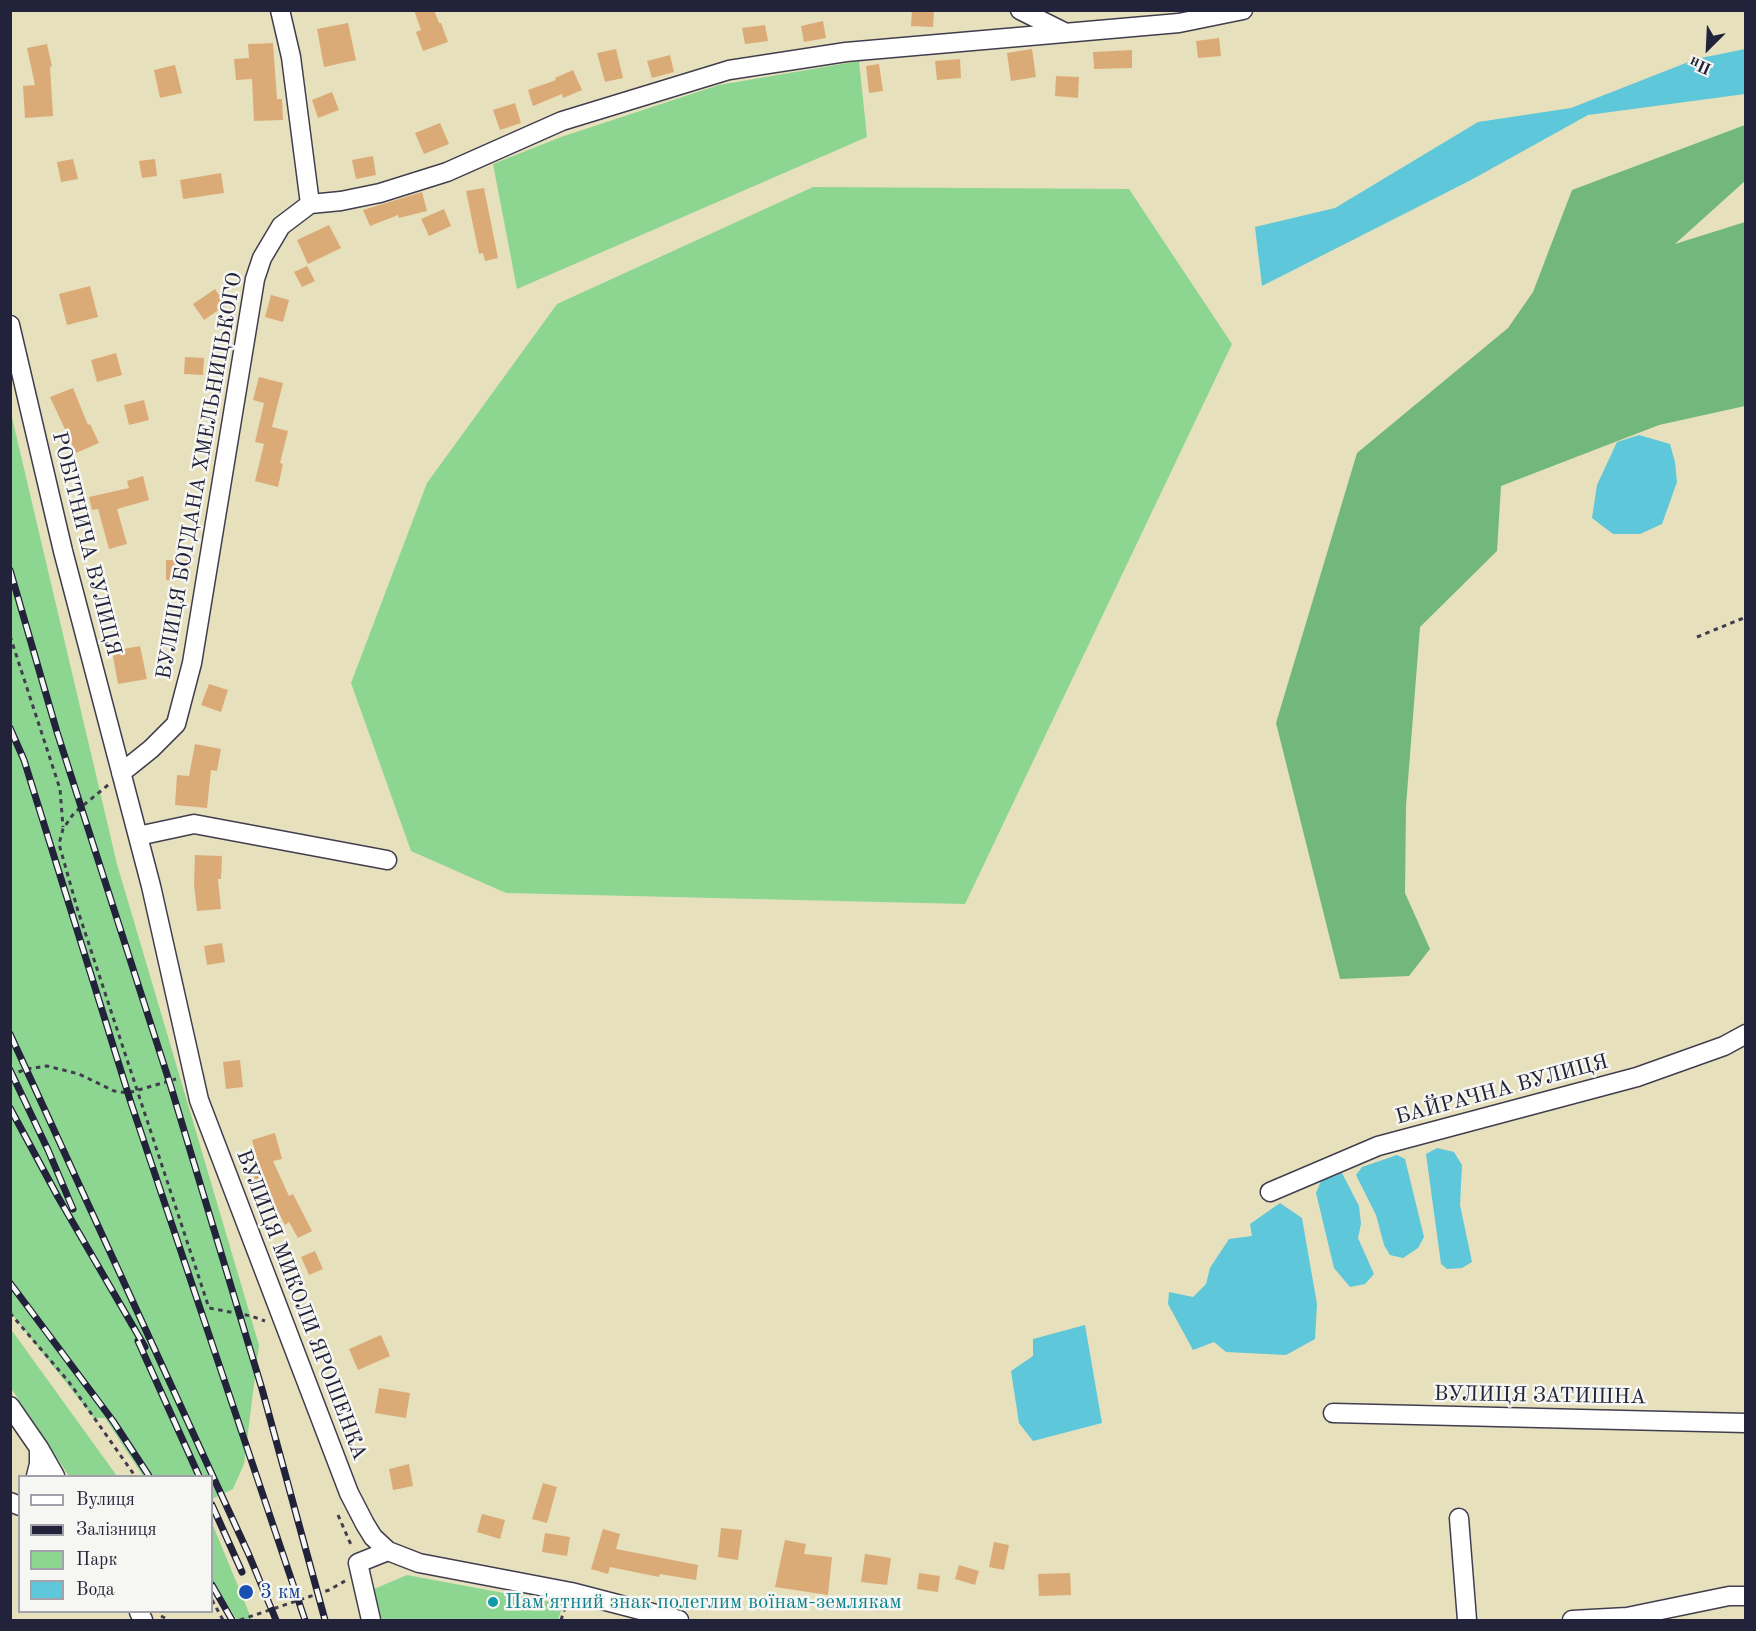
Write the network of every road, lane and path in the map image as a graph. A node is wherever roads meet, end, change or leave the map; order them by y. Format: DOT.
graph roads {
  1 [pos="280,10"];
  2 [pos="1020,10"];
  3 [pos="1243,10"];
  4 [pos="1065,32"];
  5 [pos="310,204"];
  6 [pos="10,325"];
  7 [pos="1746,617"];
  8 [pos="10,636"];
  9 [pos="1697,637"];
  10 [pos="121,773"];
  11 [pos="63,829"];
  12 [pos="138,836"];
  13 [pos="387,860"];
  14 [pos="1746,1034"];
  15 [pos="10,1075"];
  16 [pos="177,1079"];
  17 [pos="136,1091"];
  18 [pos="1270,1192"];
  19 [pos="10,1313"];
  20 [pos="10,1320"];
  21 [pos="18,1321"];
  22 [pos="266,1322"];
  23 [pos="10,1406"];
  24 [pos="1333,1413"];
  25 [pos="1746,1423"];
  26 [pos="39,1448"];
  27 [pos="36,1475"];
  28 [pos="54,1475"];
  29 [pos="134,1475"];
  30 [pos="337,1510"];
  31 [pos="1459,1518"];
  32 [pos="388,1551"];
  33 [pos="358,1563"];
  34 [pos="329,1590"];
  35 [pos="1746,1596"];
  36 [pos="213,1602"];
  37 [pos="223,1620"];
  38 [pos="240,1620"];
  39 [pos="371,1620"];
  40 [pos="679,1620"];
  41 [pos="1467,1620"];
  42 [pos="1572,1620"];
  1 -- 5 [label="street"];
  2 -- 4 [label="street"];
  3 -- 4 [label="street"];
  4 -- 5 [label="street"];
  5 -- 10 [label="street, ВУЛИЦЯ БОГДАНА ХМЕЛЬНИЦЬКОГО"];
  6 -- 10 [label="street, РОБІТНИЧА ВУЛИЦЯ"];
  7 -- 9 [label="path"];
  8 -- 11 [label="path"];
  10 -- 11 [label="path"];
  10 -- 12 [label="street, ВУЛИЦЯ МИКОЛИ ЯРОШЕНКА"];
  11 -- 17 [label="path"];
  12 -- 13 [label="street"];
  12 -- 32 [label="street, ВУЛИЦЯ МИКОЛИ ЯРОШЕНКА"];
  14 -- 18 [label="street, БАЙРАЧНА ВУЛИЦЯ"];
  15 -- 17 [label="path"];
  16 -- 17 [label="path"];
  17 -- 22 [label="path"];
  19 -- 21 [label="path"];
  20 -- 21 [label="path"];
  21 -- 29 [label="path"];
  23 -- 26 [label="street"];
  24 -- 25 [label="street, ВУЛИЦЯ ЗАТИШНА"];
  26 -- 27 [label="street"];
  26 -- 28 [label="street"];
  30 -- 33 [label="path"];
  31 -- 41 [label="street"];
  32 -- 33 [label="street"];
  32 -- 40 [label="street, ВУЛИЦЯ МИКОЛИ ЯРОШЕНКА"];
  33 -- 39 [label="street"];
  34 -- 38 [label="path"];
  35 -- 42 [label="street"];
  36 -- 37 [label="path"];
}
